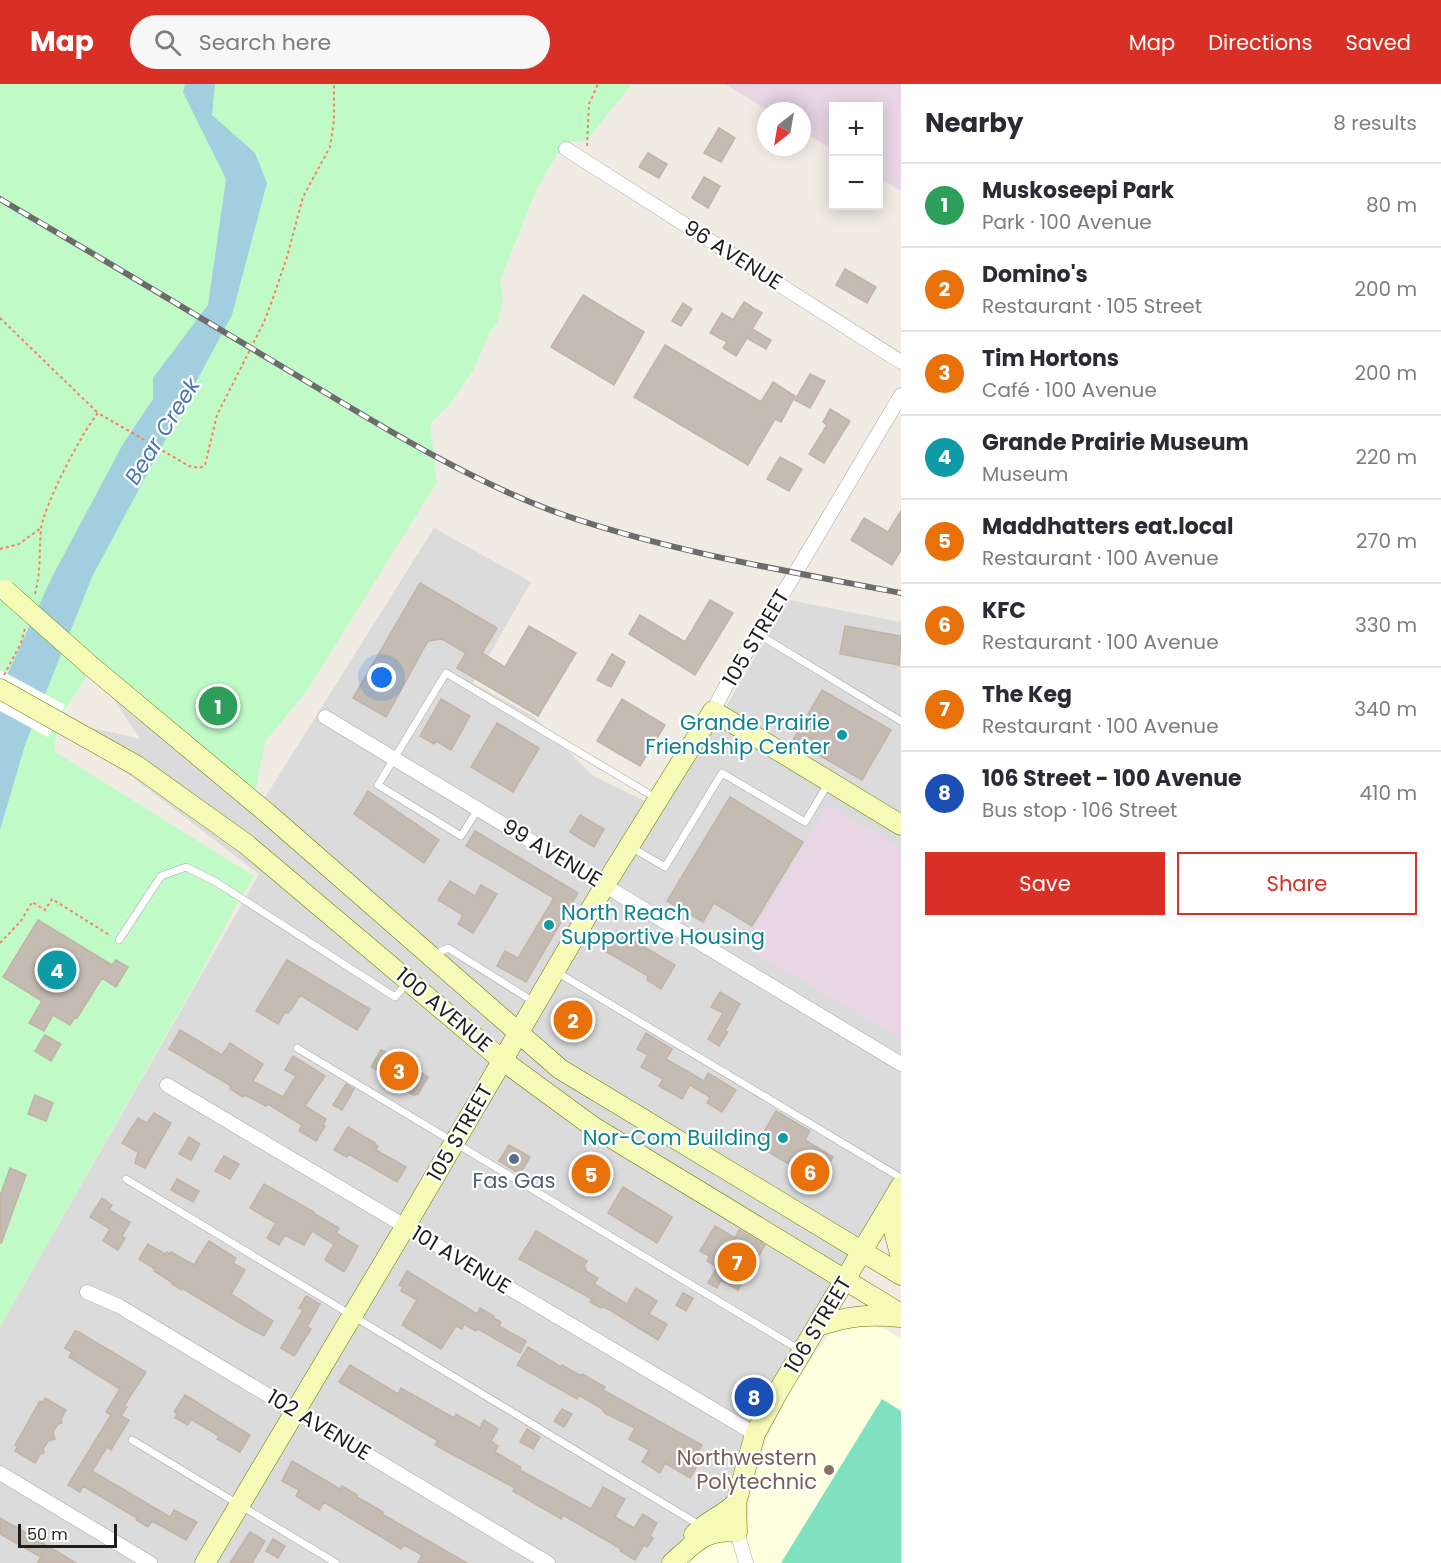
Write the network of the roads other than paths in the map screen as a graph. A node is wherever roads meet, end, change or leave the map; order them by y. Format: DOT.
graph roads {
  1 [pos="566,149"];
  2 [pos="901,362"];
  3 [pos="901,394"];
  4 [pos="2,588"];
  5 [pos="758,634"];
  6 [pos="0,689"];
  7 [pos="713,711"];
  8 [pos="325,717"];
  9 [pos="901,721"];
  10 [pos="394,759"];
  11 [pos="829,782"];
  12 [pos="658,799"];
  13 [pos="478,808"];
  14 [pos="901,825"];
  15 [pos="629,846"];
  16 [pos="605,885"];
  17 [pos="119,940"];
  18 [pos="430,957"];
  19 [pos="555,971"];
  20 [pos="409,981"];
  21 [pos="536,1003"];
  22 [pos="518,1034"];
  23 [pos="297,1048"];
  24 [pos="502,1060"];
  25 [pos="901,1064"];
  26 [pos="167,1085"];
  27 [pos="454,1142"];
  28 [pos="126,1179"];
  29 [pos="901,1184"];
  30 [pos="405,1227"];
  31 [pos="862,1252"];
  32 [pos="901,1258"];
  33 [pos="901,1275"];
  34 [pos="845,1281"];
  35 [pos="87,1292"];
  36 [pos="901,1315"];
  37 [pos="353,1316"];
  38 [pos="818,1326"];
  39 [pos="802,1351"];
  40 [pos="296,1412"];
  41 [pos="755,1434"];
  42 [pos="132,1440"];
  43 [pos="0,1473"];
  44 [pos="736,1503"];
  45 [pos="240,1506"];
  46 [pos="701,1526"];
  47 [pos="737,1532"];
  48 [pos="150,1563"];
  49 [pos="205,1563"];
  50 [pos="336,1563"];
  51 [pos="548,1563"];
  52 [pos="671,1563"];
  53 [pos="746,1563"];
  1 -- 2 [label="street, 96 AVENUE"];
  3 -- 5 [label="street, 105 STREET"];
  4 -- 18 [label="main road, 100 AVENUE, bridge"];
  5 -- 7 [label="street, 105 STREET"];
  5 -- 9 [label="lane"];
  6 -- 20 [label="main road, 100 AVENUE"];
  7 -- 11 [label="main road"];
  7 -- 12 [label="main road, 105 STREET"];
  8 -- 10 [label="street, 99 AVENUE"];
  10 -- 12 [label="lane"];
  10 -- 13 [label="street, 99 AVENUE"];
  10 -- 13 [label="lane"];
  11 -- 14 [label="main road"];
  11 -- 15 [label="lane"];
  12 -- 15 [label="main road, 105 STREET"];
  13 -- 16 [label="street, 99 AVENUE"];
  15 -- 16 [label="main road, 105 STREET"];
  16 -- 19 [label="main road, 105 STREET"];
  16 -- 25 [label="street, 99 AVENUE"];
  17 -- 20 [label="lane"];
  18 -- 21 [label="lane"];
  18 -- 22 [label="main road, 100 AVENUE"];
  19 -- 21 [label="main road, 105 STREET"];
  19 -- 29 [label="lane"];
  20 -- 24 [label="main road, 100 AVENUE"];
  21 -- 22 [label="main road, 105 STREET"];
  22 -- 24 [label="main road, 105 STREET"];
  22 -- 31 [label="main road, 100 AVENUE"];
  23 -- 27 [label="lane"];
  24 -- 27 [label="main road, 105 STREET"];
  24 -- 34 [label="main road, 100 AVENUE"];
  26 -- 30 [label="street, 101 AVENUE"];
  27 -- 30 [label="main road, 105 STREET"];
  27 -- 39 [label="lane"];
  28 -- 37 [label="lane"];
  29 -- 31 [label="main road, 106 STREET"];
  29 -- 32 [label="main road"];
  30 -- 37 [label="main road, 105 STREET"];
  30 -- 41 [label="street, 101 AVENUE"];
  31 -- 33 [label="main road, 100 AVENUE"];
  31 -- 34 [label="main road, 106 STREET"];
  34 -- 36 [label="main road, 100 AVENUE"];
  34 -- 38 [label="main road, 106 STREET"];
  35 -- 40 [label="street, 102 AVENUE"];
  36 -- 38 [label="main road"];
  37 -- 40 [label="main road, 105 STREET"];
  37 -- 46 [label="lane"];
  38 -- 39 [label="main road, 106 STREET"];
  39 -- 41 [label="main road, 106 STREET"];
  40 -- 45 [label="main road, 105 STREET"];
  40 -- 51 [label="street, 102 AVENUE"];
  41 -- 44 [label="main road, 106 STREET"];
  42 -- 45 [label="lane"];
  43 -- 48 [label="street"];
  44 -- 46 [label="main road"];
  44 -- 47 [label="main road, 106 STREET"];
  45 -- 49 [label="main road, 105 STREET"];
  45 -- 50 [label="lane"];
  46 -- 52 [label="main road"];
  47 -- 52 [label="main road"];
  47 -- 53 [label="street"];
}
